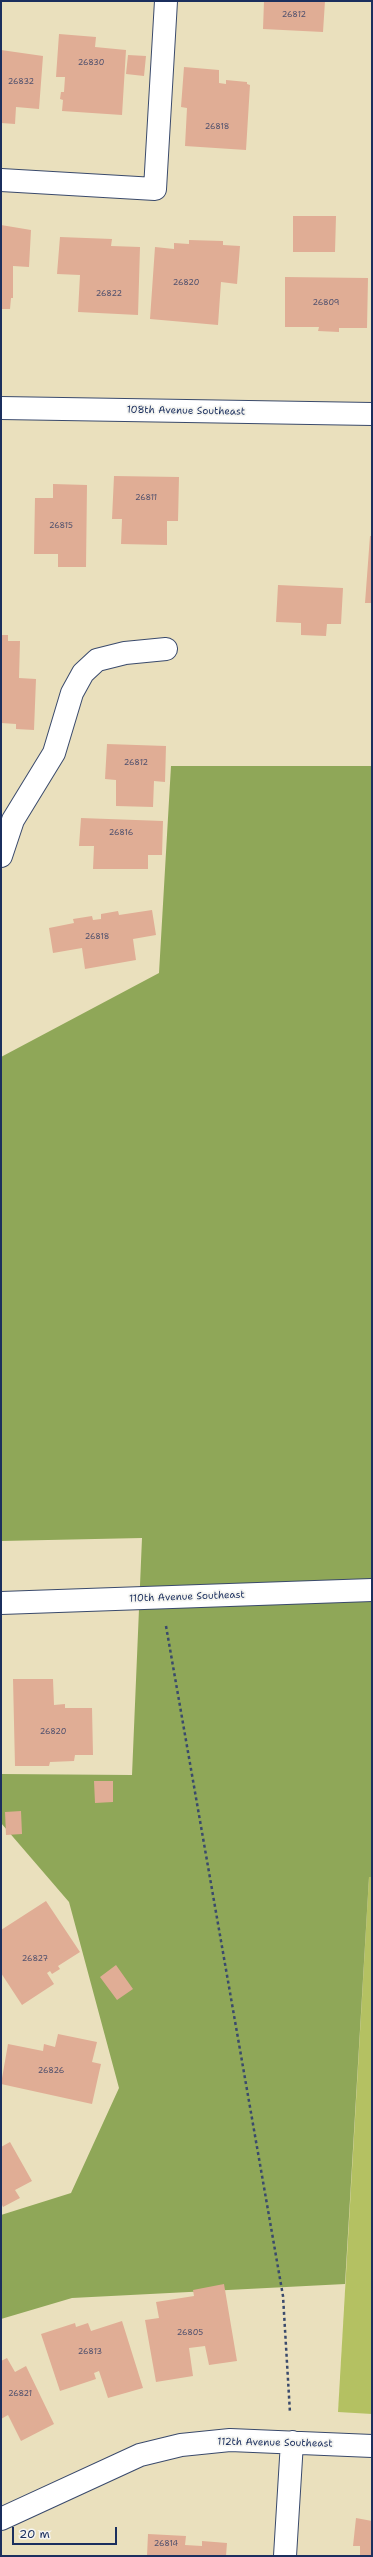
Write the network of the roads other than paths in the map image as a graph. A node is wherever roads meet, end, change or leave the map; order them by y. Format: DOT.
graph roads {
  1 [pos="166,1"];
  2 [pos="1,180"];
  3 [pos="1,408"];
  4 [pos="372,414"];
  5 [pos="166,649"];
  6 [pos="1,856"];
  7 [pos="372,1590"];
  8 [pos="1,1603"];
  9 [pos="292,2442"];
  10 [pos="372,2446"];
  11 [pos="1,2519"];
  12 [pos="285,2556"];
  1 -- 2 [label="street"];
  3 -- 4 [label="street, 108th Avenue Southeast"];
  5 -- 6 [label="street"];
  7 -- 8 [label="street, 110th Avenue Southeast"];
  9 -- 10 [label="street, 112th Avenue Southeast"];
  9 -- 11 [label="street, 112th Avenue Southeast"];
  9 -- 12 [label="street"];
}
